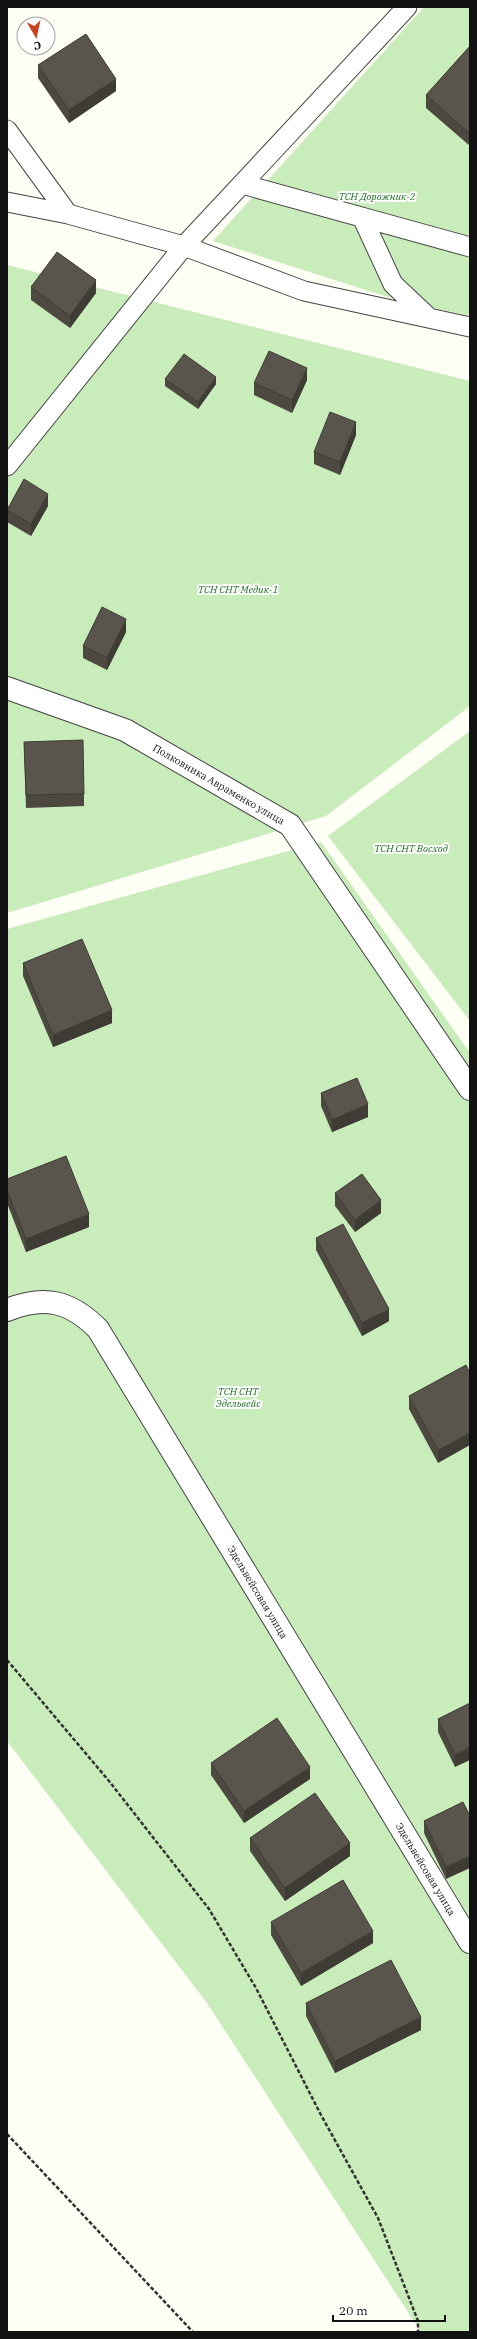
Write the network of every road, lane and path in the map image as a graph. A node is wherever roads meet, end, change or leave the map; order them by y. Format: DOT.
graph roads {
  1 [pos="407,7"];
  2 [pos="7,130"];
  3 [pos="242,184"];
  4 [pos="7,202"];
  5 [pos="68,214"];
  6 [pos="362,217"];
  7 [pos="184,246"];
  8 [pos="470,247"];
  9 [pos="429,318"];
  10 [pos="470,327"];
  11 [pos="7,466"];
  12 [pos="7,688"];
  13 [pos="470,1089"];
  14 [pos="7,1310"];
  15 [pos="7,1660"];
  16 [pos="470,1942"];
  17 [pos="7,2134"];
  18 [pos="193,2332"];
  19 [pos="418,2332"];
  1 -- 3 [label="lane"];
  2 -- 5 [label="lane"];
  3 -- 6 [label="lane"];
  3 -- 7 [label="lane"];
  4 -- 5 [label="lane"];
  5 -- 7 [label="lane"];
  6 -- 8 [label="lane"];
  6 -- 9 [label="lane"];
  7 -- 9 [label="lane"];
  7 -- 11 [label="lane"];
  9 -- 10 [label="lane"];
  12 -- 13 [label="street, Полковника Авраменко улица"];
  14 -- 16 [label="street, Эдельвейсовая улица"];
  15 -- 19 [label="path"];
  17 -- 18 [label="path"];
}
